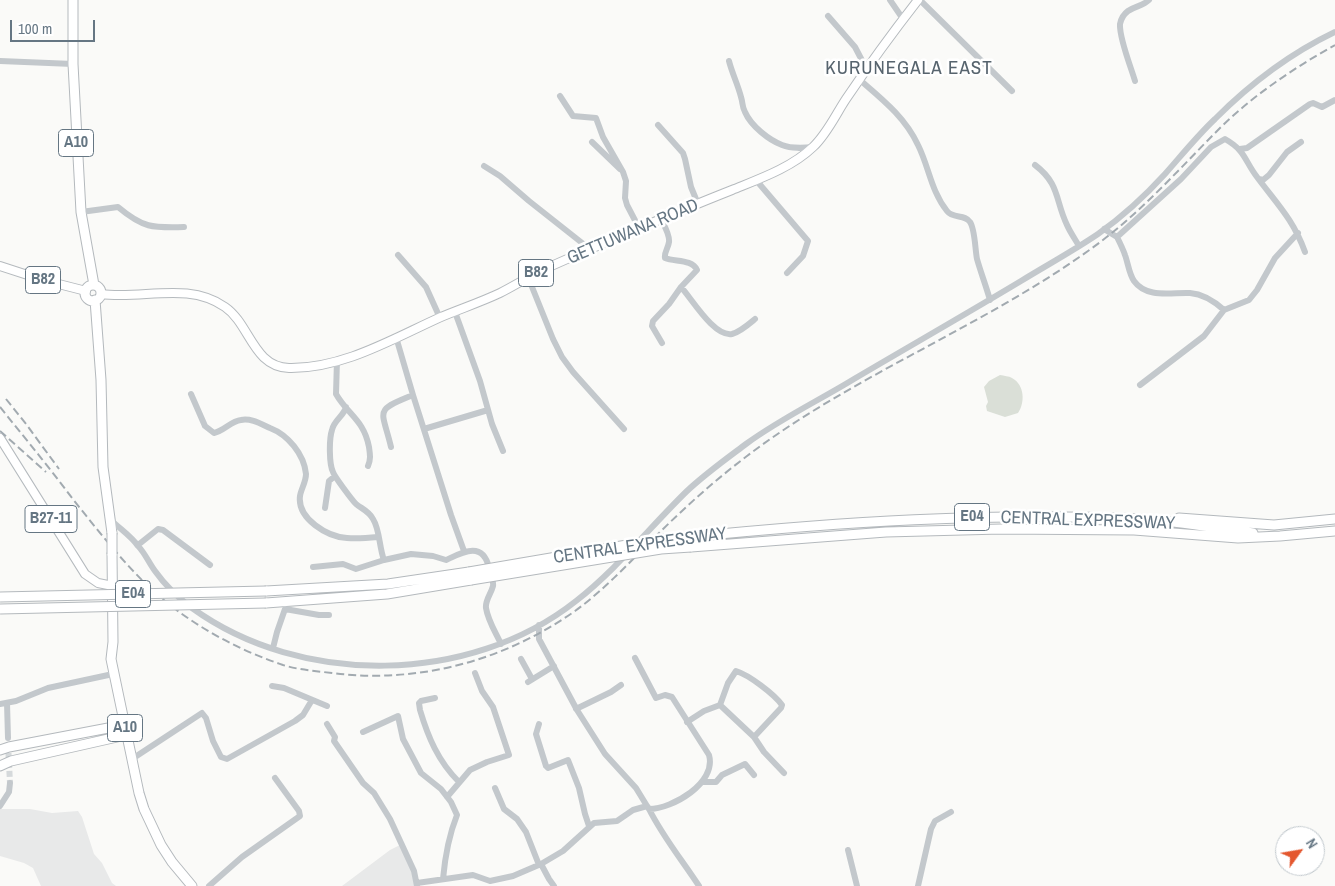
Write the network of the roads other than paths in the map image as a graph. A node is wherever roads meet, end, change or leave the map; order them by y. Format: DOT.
graph roads {
  1 [pos="74,0"];
  2 [pos="890,0"];
  3 [pos="919,0"];
  4 [pos="1149,0"];
  5 [pos="828,16"];
  6 [pos="903,19"];
  7 [pos="1335,32"];
  8 [pos="728,60"];
  9 [pos="0,61"];
  10 [pos="73,64"];
  11 [pos="867,70"];
  12 [pos="860,80"];
  13 [pos="1135,81"];
  14 [pos="1012,90"];
  15 [pos="560,96"];
  16 [pos="1335,100"];
  17 [pos="658,126"];
  18 [pos="592,142"];
  19 [pos="1301,142"];
  20 [pos="813,147"];
  21 [pos="1240,149"];
  22 [pos="1035,165"];
  23 [pos="484,166"];
  24 [pos="621,169"];
  25 [pos="1259,179"];
  26 [pos="756,180"];
  27 [pos="698,204"];
  28 [pos="81,212"];
  29 [pos="661,219"];
  30 [pos="184,227"];
  31 [pos="639,228"];
  32 [pos="1104,229"];
  33 [pos="1298,233"];
  34 [pos="1117,237"];
  35 [pos="1079,246"];
  36 [pos="591,250"];
  37 [pos="1305,252"];
  38 [pos="398,255"];
  39 [pos="0,266"];
  40 [pos="788,273"];
  41 [pos="528,277"];
  42 [pos="681,287"];
  43 [pos="90,288"];
  44 [pos="98,297"];
  45 [pos="990,300"];
  46 [pos="1224,310"];
  47 [pos="455,312"];
  48 [pos="440,318"];
  49 [pos="755,319"];
  50 [pos="396,337"];
  51 [pos="662,343"];
  52 [pos="337,360"];
  53 [pos="1140,385"];
  54 [pos="191,394"];
  55 [pos="413,395"];
  56 [pos="346,407"];
  57 [pos="488,410"];
  58 [pos="424,429"];
  59 [pos="624,429"];
  60 [pos="0,438"];
  61 [pos="391,446"];
  62 [pos="503,451"];
  63 [pos="368,466"];
  64 [pos="335,476"];
  65 [pos="325,508"];
  66 [pos="1141,519"];
  67 [pos="111,520"];
  68 [pos="1335,520"];
  69 [pos="1335,530"];
  70 [pos="1280,536"];
  71 [pos="378,537"];
  72 [pos="138,544"];
  73 [pos="464,551"];
  74 [pos="384,560"];
  75 [pos="210,565"];
  76 [pos="313,567"];
  77 [pos="470,576"];
  78 [pos="113,586"];
  79 [pos="0,597"];
  80 [pos="0,609"];
  81 [pos="329,615"];
  82 [pos="539,625"];
  83 [pos="501,644"];
  84 [pos="274,648"];
  85 [pos="636,658"];
  86 [pos="521,659"];
  87 [pos="554,666"];
  88 [pos="475,673"];
  89 [pos="113,674"];
  90 [pos="621,684"];
  91 [pos="272,686"];
  92 [pos="435,698"];
  93 [pos="312,700"];
  94 [pos="4,703"];
  95 [pos="720,705"];
  96 [pos="327,706"];
  97 [pos="576,708"];
  98 [pos="688,722"];
  99 [pos="124,724"];
  100 [pos="327,724"];
  101 [pos="539,724"];
  102 [pos="363,732"];
  103 [pos="126,735"];
  104 [pos="754,737"];
  105 [pos="8,738"];
  106 [pos="0,750"];
  107 [pos="132,759"];
  108 [pos="0,766"];
  109 [pos="784,773"];
  110 [pos="754,775"];
  111 [pos="275,778"];
  112 [pos="458,782"];
  113 [pos="702,782"];
  114 [pos="10,783"];
  115 [pos="495,788"];
  116 [pos="447,797"];
  117 [pos="0,806"];
  118 [pos="648,808"];
  119 [pos="951,812"];
  120 [pos="589,826"];
  121 [pos="848,850"];
  122 [pos="540,864"];
  123 [pos="443,879"];
  124 [pos="417,884"];
  125 [pos="191,886"];
  126 [pos="209,886"];
  127 [pos="554,886"];
  128 [pos="699,886"];
  129 [pos="857,886"];
  130 [pos="918,886"];
  1 -- 10 [label="highway, A10"];
  2 -- 6 [label="street"];
  3 -- 6 [label="main road, GETTUWANA ROAD / B82"];
  3 -- 14 [label="street"];
  4 -- 13 [label="street"];
  5 -- 11 [label="street"];
  6 -- 11 [label="main road, GETTUWANA ROAD / B82"];
  7 -- 32 [label="street"];
  8 -- 20 [label="street"];
  9 -- 10 [label="street"];
  10 -- 28 [label="highway, A10"];
  11 -- 12 [label="main road, GETTUWANA ROAD / B82"];
  12 -- 20 [label="main road, GETTUWANA ROAD / B82"];
  12 -- 45 [label="street"];
  15 -- 24 [label="street"];
  16 -- 21 [label="street"];
  17 -- 27 [label="street"];
  18 -- 24 [label="street"];
  19 -- 25 [label="street"];
  20 -- 26 [label="main road, GETTUWANA ROAD / B82"];
  21 -- 25 [label="street"];
  21 -- 34 [label="street"];
  22 -- 35 [label="street"];
  23 -- 36 [label="street"];
  24 -- 31 [label="street"];
  25 -- 33 [label="street"];
  26 -- 27 [label="main road, GETTUWANA ROAD / B82"];
  26 -- 40 [label="street"];
  27 -- 29 [label="main road, GETTUWANA ROAD / B82"];
  28 -- 30 [label="street"];
  28 -- 43 [label="highway, A10"];
  29 -- 31 [label="main road, GETTUWANA ROAD / B82"];
  29 -- 42 [label="street"];
  31 -- 36 [label="main road, GETTUWANA ROAD / B82"];
  32 -- 34 [label="street"];
  32 -- 35 [label="street"];
  33 -- 37 [label="street"];
  33 -- 46 [label="street"];
  34 -- 46 [label="street"];
  35 -- 45 [label="street"];
  36 -- 41 [label="main road, GETTUWANA ROAD / B82"];
  38 -- 48 [label="street"];
  39 -- 43 [label="main road, B82"];
  41 -- 47 [label="main road, GETTUWANA ROAD / B82"];
  41 -- 59 [label="street"];
  42 -- 49 [label="street"];
  42 -- 51 [label="street"];
  43 -- 44 [label="highway"];
  43 -- 44 [label="highway"];
  44 -- 52 [label="main road, GETTUWANA ROAD / B82"];
  44 -- 67 [label="highway, A10"];
  45 -- 82 [label="street"];
  46 -- 53 [label="street"];
  47 -- 48 [label="main road, GETTUWANA ROAD / B82"];
  47 -- 57 [label="street"];
  48 -- 50 [label="main road, GETTUWANA ROAD / B82"];
  50 -- 52 [label="main road, GETTUWANA ROAD / B82"];
  50 -- 55 [label="street"];
  52 -- 56 [label="street"];
  54 -- 71 [label="street"];
  55 -- 58 [label="street"];
  55 -- 61 [label="street"];
  56 -- 63 [label="street"];
  56 -- 64 [label="street"];
  57 -- 58 [label="street"];
  57 -- 62 [label="street"];
  58 -- 73 [label="street"];
  60 -- 78 [label="main road, B27-11"];
  64 -- 65 [label="street"];
  64 -- 71 [label="street"];
  66 -- 68 [label="highway"];
  66 -- 70 [label="highway, CENTRAL EXPRESSWAY / E04"];
  66 -- 77 [label="highway, CENTRAL EXPRESSWAY / E04, bridge"];
  67 -- 72 [label="street"];
  67 -- 78 [label="highway, A10, bridge"];
  69 -- 70 [label="highway"];
  70 -- 77 [label="highway, CENTRAL EXPRESSWAY / E04, bridge"];
  71 -- 74 [label="street"];
  72 -- 75 [label="street"];
  72 -- 84 [label="street"];
  73 -- 74 [label="street"];
  73 -- 83 [label="street"];
  74 -- 76 [label="street"];
  77 -- 79 [label="highway, CENTRAL EXPRESSWAY / E04, bridge"];
  77 -- 80 [label="highway, CENTRAL EXPRESSWAY / E04, bridge"];
  78 -- 89 [label="highway, A10"];
  81 -- 84 [label="street"];
  82 -- 83 [label="street"];
  82 -- 87 [label="street"];
  83 -- 84 [label="street"];
  85 -- 98 [label="street"];
  86 -- 87 [label="street"];
  87 -- 97 [label="street"];
  88 -- 112 [label="street"];
  89 -- 94 [label="street"];
  89 -- 99 [label="highway, A10"];
  90 -- 97 [label="street"];
  91 -- 93 [label="street"];
  92 -- 112 [label="street"];
  93 -- 96 [label="street"];
  93 -- 107 [label="street"];
  94 -- 105 [label="street"];
  95 -- 98 [label="street"];
  95 -- 104 [label="street"];
  95 -- 104 [label="street"];
  97 -- 118 [label="street"];
  98 -- 113 [label="street"];
  99 -- 103 [label="highway, A10"];
  99 -- 106 [label="highway"];
  100 -- 124 [label="street"];
  101 -- 120 [label="street"];
  102 -- 116 [label="street"];
  103 -- 107 [label="highway, A10"];
  103 -- 108 [label="highway"];
  104 -- 109 [label="street"];
  107 -- 125 [label="highway, A10"];
  110 -- 113 [label="street"];
  111 -- 126 [label="street"];
  112 -- 116 [label="street"];
  113 -- 118 [label="street"];
  114 -- 117 [label="street"];
  115 -- 122 [label="street"];
  116 -- 123 [label="street"];
  118 -- 120 [label="street"];
  118 -- 128 [label="street"];
  119 -- 130 [label="street"];
  120 -- 122 [label="street"];
  121 -- 129 [label="street"];
  122 -- 123 [label="street"];
  122 -- 127 [label="street"];
  123 -- 124 [label="street"];
}
